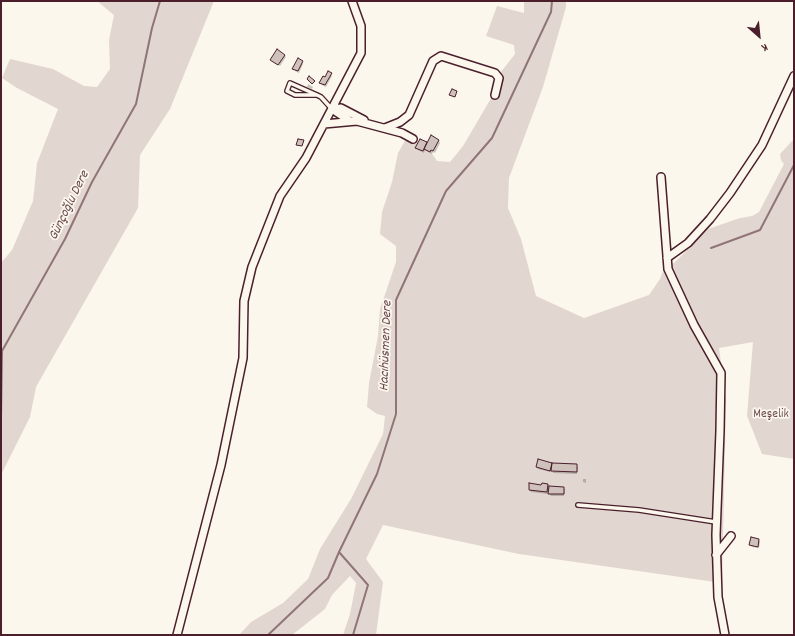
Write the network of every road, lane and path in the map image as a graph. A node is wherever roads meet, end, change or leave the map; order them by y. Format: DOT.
graph roads {
  1 [pos="352,1"];
  2 [pos="794,76"];
  3 [pos="317,95"];
  4 [pos="496,95"];
  5 [pos="332,109"];
  6 [pos="350,121"];
  7 [pos="324,124"];
  8 [pos="371,124"];
  9 [pos="385,128"];
  10 [pos="413,139"];
  11 [pos="661,177"];
  12 [pos="667,258"];
  13 [pos="578,505"];
  14 [pos="716,522"];
  15 [pos="731,536"];
  16 [pos="716,555"];
  17 [pos="177,635"];
  18 [pos="725,635"];
  1 -- 5 [label="street"];
  2 -- 12 [label="street"];
  3 -- 3 [label="lane"];
  3 -- 5 [label="lane"];
  4 -- 9 [label="street"];
  5 -- 6 [label="street"];
  5 -- 7 [label="street"];
  5 -- 8 [label="street"];
  6 -- 7 [label="street"];
  6 -- 8 [label="street"];
  7 -- 17 [label="street"];
  8 -- 9 [label="street"];
  9 -- 10 [label="street"];
  11 -- 12 [label="street"];
  12 -- 14 [label="street"];
  13 -- 14 [label="lane"];
  14 -- 16 [label="street"];
  15 -- 16 [label="street"];
  16 -- 18 [label="street"];
}
